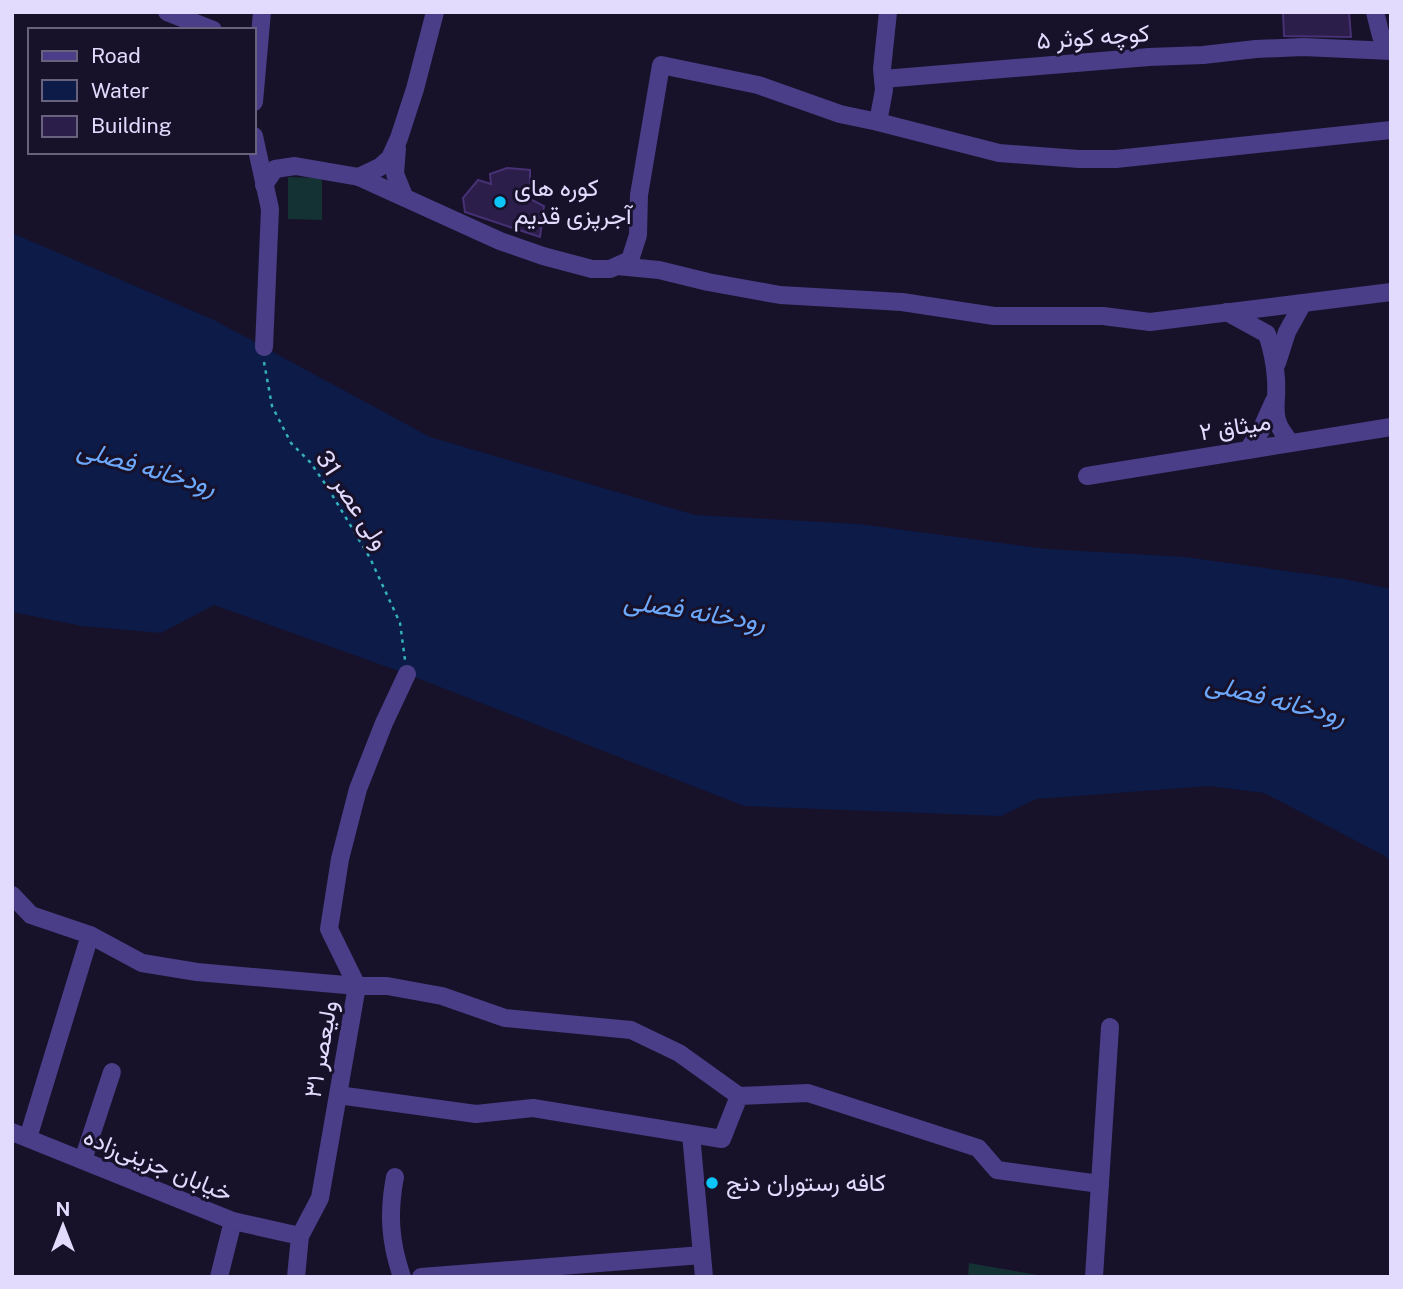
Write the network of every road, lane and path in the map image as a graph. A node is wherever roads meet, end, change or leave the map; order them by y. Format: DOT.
graph roads {
  1 [pos="167,12"];
  2 [pos="262,12"];
  3 [pos="435,12"];
  4 [pos="888,12"];
  5 [pos="1375,12"];
  6 [pos="208,28"];
  7 [pos="257,39"];
  8 [pos="1388,44"];
  9 [pos="256,60"];
  10 [pos="883,79"];
  11 [pos="878,122"];
  12 [pos="1391,130"];
  13 [pos="399,138"];
  14 [pos="256,142"];
  15 [pos="256,146"];
  16 [pos="295,166"];
  17 [pos="359,177"];
  18 [pos="264,185"];
  19 [pos="404,197"];
  20 [pos="615,266"];
  21 [pos="1391,292"];
  22 [pos="1303,303"];
  23 [pos="1227,312"];
  24 [pos="264,347"];
  25 [pos="1276,370"];
  26 [pos="1276,398"];
  27 [pos="1391,427"];
  28 [pos="1291,443"];
  29 [pos="1248,450"];
  30 [pos="1087,476"];
  31 [pos="407,674"];
  32 [pos="12,895"];
  33 [pos="90,935"];
  34 [pos="356,986"];
  35 [pos="1110,1027"];
  36 [pos="111,1072"];
  37 [pos="338,1095"];
  38 [pos="739,1096"];
  39 [pos="691,1134"];
  40 [pos="20,1135"];
  41 [pos="83,1160"];
  42 [pos="395,1177"];
  43 [pos="1100,1184"];
  44 [pos="233,1221"];
  45 [pos="300,1236"];
  46 [pos="702,1255"];
  47 [pos="219,1277"];
  48 [pos="296,1277"];
  49 [pos="402,1277"];
  50 [pos="421,1277"];
  51 [pos="705,1277"];
  52 [pos="1094,1277"];
  1 -- 6 [label="street"];
  2 -- 7 [label="street"];
  3 -- 13 [label="street"];
  4 -- 10 [label="street"];
  5 -- 8 [label="street"];
  7 -- 9 [label="street"];
  8 -- 10 [label="street, کوچه کوثر ۵"];
  10 -- 11 [label="street"];
  11 -- 12 [label="street"];
  11 -- 20 [label="street"];
  13 -- 17 [label="street"];
  13 -- 19 [label="street"];
  14 -- 16 [label="street"];
  15 -- 18 [label="street"];
  16 -- 17 [label="street"];
  16 -- 18 [label="street"];
  17 -- 19 [label="street"];
  18 -- 24 [label="street"];
  19 -- 20 [label="street"];
  20 -- 23 [label="street"];
  21 -- 22 [label="street"];
  22 -- 23 [label="street"];
  22 -- 25 [label="street"];
  23 -- 25 [label="street"];
  24 -- 31 [label="path, ولی عصر 31"];
  25 -- 26 [label="street"];
  26 -- 28 [label="street"];
  26 -- 29 [label="street"];
  27 -- 28 [label="street, میثاق ۲"];
  28 -- 29 [label="street, میثاق ۲"];
  29 -- 30 [label="street, میثاق ۲"];
  31 -- 34 [label="street, ولیعصر ۳۱"];
  32 -- 33 [label="street"];
  33 -- 34 [label="street"];
  33 -- 40 [label="street"];
  34 -- 37 [label="street, ولیعصر ۳۱"];
  34 -- 38 [label="street"];
  35 -- 43 [label="street"];
  36 -- 41 [label="street"];
  37 -- 39 [label="street"];
  37 -- 45 [label="street, ولیعصر ۳۱"];
  38 -- 39 [label="street"];
  38 -- 43 [label="street"];
  39 -- 46 [label="street"];
  40 -- 41 [label="street, خیابان جزینی‌زاده"];
  41 -- 44 [label="street, خیابان جزینی‌زاده"];
  42 -- 49 [label="street"];
  43 -- 52 [label="street"];
  44 -- 45 [label="street"];
  44 -- 47 [label="street, خیابان جزینی‌زاده"];
  45 -- 48 [label="street, ولیعصر ۳۱"];
  46 -- 50 [label="street"];
  46 -- 51 [label="street"];
}
